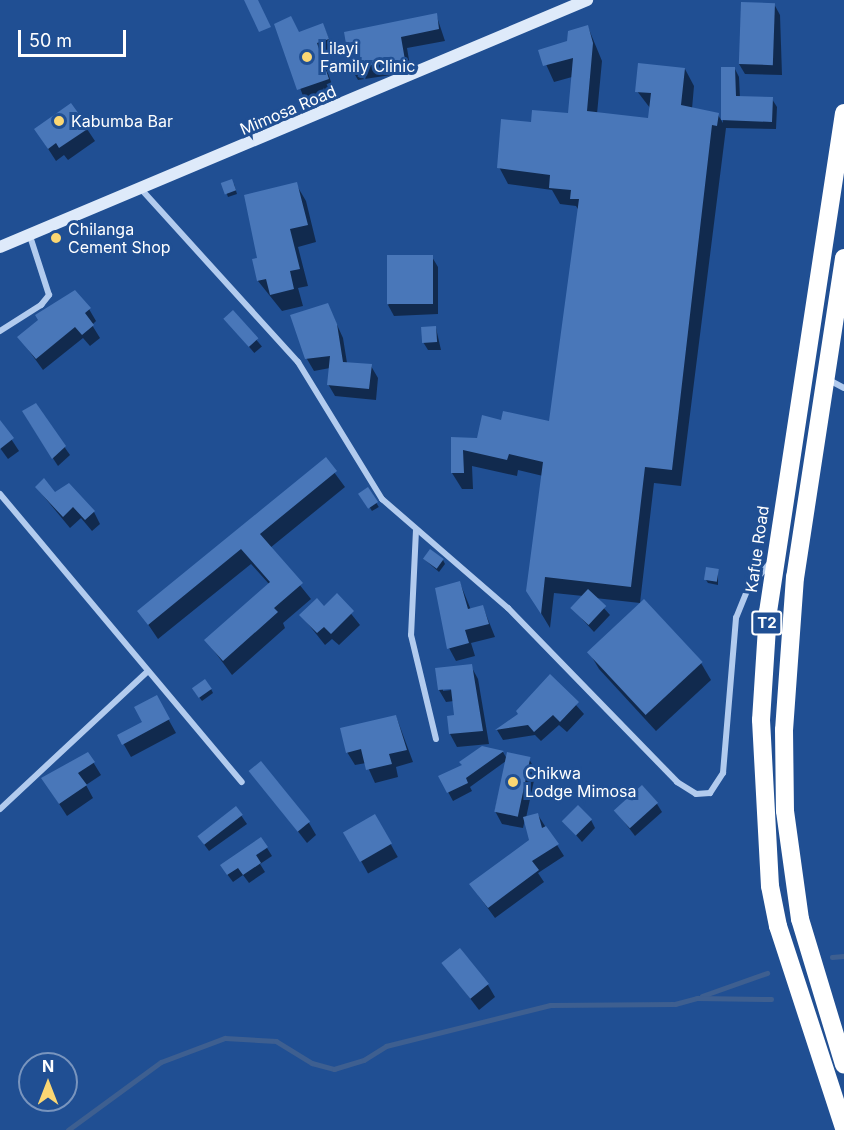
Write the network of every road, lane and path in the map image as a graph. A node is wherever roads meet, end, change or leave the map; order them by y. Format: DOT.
graph roads {
  1 [pos="587,0"];
  2 [pos="844,113"];
  3 [pos="141,189"];
  4 [pos="30,236"];
  5 [pos="0,247"];
  6 [pos="844,258"];
  7 [pos="0,331"];
  8 [pos="825,379"];
  9 [pos="844,388"];
  10 [pos="0,494"];
  11 [pos="416,530"];
  12 [pos="776,557"];
  13 [pos="148,671"];
  14 [pos="435,738"];
  15 [pos="242,782"];
  16 [pos="0,809"];
  17 [pos="844,1065"];
  18 [pos="844,1128"];
  1 -- 3 [label="street, Mimosa Road"];
  2 -- 12 [label="highway, Kafue Road / T2"];
  3 -- 4 [label="street, Mimosa Road"];
  3 -- 11 [label="street"];
  4 -- 5 [label="street, Mimosa Road"];
  4 -- 7 [label="street"];
  6 -- 8 [label="highway, T2"];
  8 -- 9 [label="street"];
  8 -- 17 [label="highway, T2"];
  10 -- 13 [label="street"];
  11 -- 12 [label="street"];
  11 -- 14 [label="street"];
  12 -- 18 [label="highway, Kafue Road / T2"];
  13 -- 15 [label="street"];
  13 -- 16 [label="street"];
}
